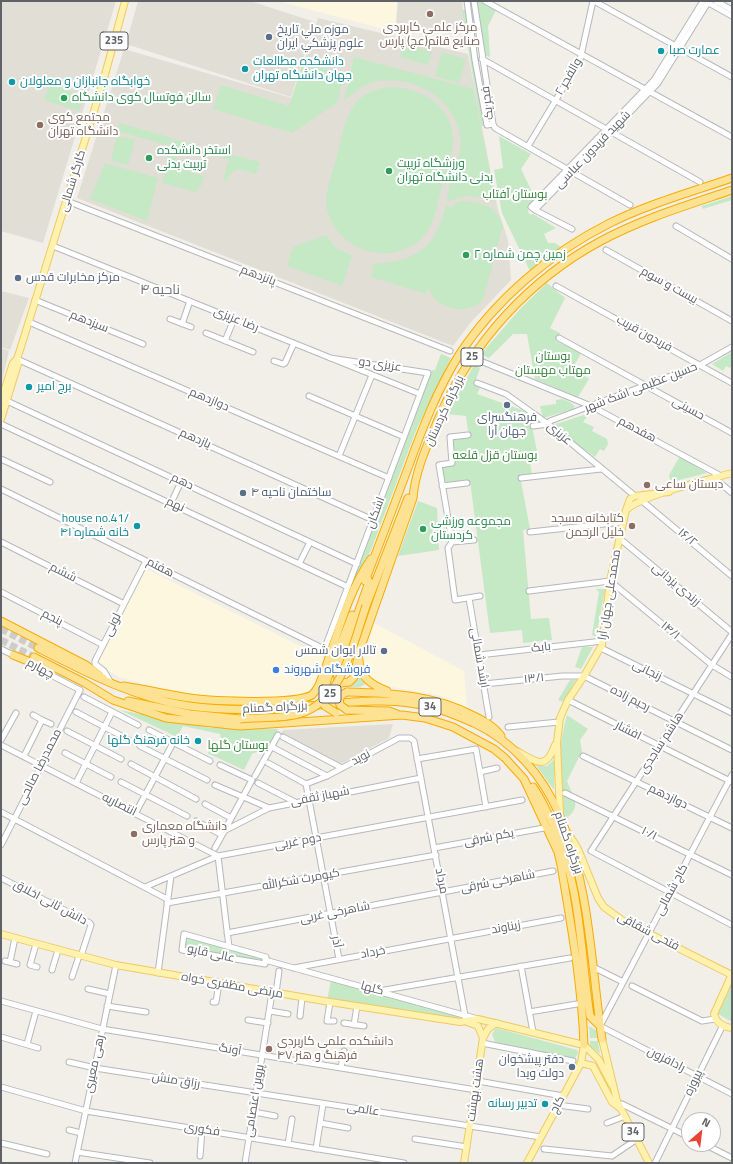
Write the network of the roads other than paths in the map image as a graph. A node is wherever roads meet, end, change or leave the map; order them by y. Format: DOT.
graph roads {
  1 [pos="125,1"];
  2 [pos="467,1"];
  3 [pos="474,1"];
  4 [pos="485,1"];
  5 [pos="594,1"];
  6 [pos="706,1"];
  7 [pos="716,1"];
  8 [pos="732,10"];
  9 [pos="732,16"];
  10 [pos="677,47"];
  11 [pos="582,55"];
  12 [pos="475,60"];
  13 [pos="482,60"];
  14 [pos="732,77"];
  15 [pos="647,90"];
  16 [pos="556,101"];
  17 [pos="493,124"];
  18 [pos="606,129"];
  19 [pos="611,132"];
  20 [pos="732,137"];
  21 [pos="528,146"];
  22 [pos="570,170"];
  23 [pos="732,178"];
  24 [pos="700,182"];
  25 [pos="732,190"];
  26 [pos="66,201"];
  27 [pos="630,204"];
  28 [pos="676,226"];
  29 [pos="572,229"];
  30 [pos="53,246"];
  31 [pos="606,250"];
  32 [pos="732,259"];
  33 [pos="556,286"];
  34 [pos="36,300"];
  35 [pos="190,301"];
  36 [pos="170,319"];
  37 [pos="234,319"];
  38 [pos="732,321"];
  39 [pos="29,322"];
  40 [pos="182,324"];
  41 [pos="191,327"];
  42 [pos="206,333"];
  43 [pos="559,338"];
  44 [pos="225,341"];
  45 [pos="294,343"];
  46 [pos="143,344"];
  47 [pos="732,347"];
  48 [pos="450,351"];
  49 [pos="253,352"];
  50 [pos="330,358"];
  51 [pos="17,359"];
  52 [pos="274,361"];
  53 [pos="484,362"];
  54 [pos="700,366"];
  55 [pos="428,373"];
  56 [pos="372,375"];
  57 [pos="477,383"];
  58 [pos="732,383"];
  59 [pos="647,386"];
  60 [pos="420,394"];
  61 [pos="309,396"];
  62 [pos="4,401"];
  63 [pos="591,406"];
  64 [pos="2,412"];
  65 [pos="355,416"];
  66 [pos="1,424"];
  67 [pos="548,424"];
  68 [pos="533,426"];
  69 [pos="732,433"];
  70 [pos="468,435"];
  71 [pos="404,437"];
  72 [pos="339,456"];
  73 [pos="1,459"];
  74 [pos="602,469"];
  75 [pos="732,473"];
  76 [pos="389,478"];
  77 [pos="521,478"];
  78 [pos="720,479"];
  79 [pos="50,482"];
  80 [pos="181,482"];
  81 [pos="414,483"];
  82 [pos="467,483"];
  83 [pos="442,486"];
  84 [pos="1,489"];
  85 [pos="669,492"];
  86 [pos="732,493"];
  87 [pos="636,496"];
  88 [pos="641,500"];
  89 [pos="171,504"];
  90 [pos="626,510"];
  91 [pos="373,520"];
  92 [pos="623,522"];
  93 [pos="530,532"];
  94 [pos="619,538"];
  95 [pos="474,540"];
  96 [pos="1,542"];
  97 [pos="310,542"];
  98 [pos="452,542"];
  99 [pos="378,549"];
  100 [pos="146,562"];
  101 [pos="299,564"];
  102 [pos="357,564"];
  103 [pos="732,575"];
  104 [pos="367,578"];
  105 [pos="610,581"];
  106 [pos="348,587"];
  107 [pos="529,591"];
  108 [pos="1,592"];
  109 [pos="480,596"];
  110 [pos="469,598"];
  111 [pos="124,604"];
  112 [pos="1,621"];
  113 [pos="732,633"];
  114 [pos="602,641"];
  115 [pos="103,645"];
  116 [pos="1,648"];
  117 [pos="38,648"];
  118 [pos="319,648"];
  119 [pos="601,648"];
  120 [pos="359,652"];
  121 [pos="13,655"];
  122 [pos="479,655"];
  123 [pos="34,657"];
  124 [pos="712,665"];
  125 [pos="584,676"];
  126 [pos="732,677"];
  127 [pos="75,679"];
  128 [pos="85,683"];
  129 [pos="109,684"];
  130 [pos="484,684"];
  131 [pos="80,690"];
  132 [pos="391,693"];
  133 [pos="693,694"];
  134 [pos="84,697"];
  135 [pos="568,700"];
  136 [pos="76,712"];
  137 [pos="112,712"];
  138 [pos="16,713"];
  139 [pos="732,713"];
  140 [pos="33,715"];
  141 [pos="402,715"];
  142 [pos="489,717"];
  143 [pos="42,720"];
  144 [pos="559,722"];
  145 [pos="675,722"];
  146 [pos="51,724"];
  147 [pos="138,725"];
  148 [pos="104,727"];
  149 [pos="508,727"];
  150 [pos="148,730"];
  151 [pos="67,731"];
  152 [pos="1,740"];
  153 [pos="503,740"];
  154 [pos="131,741"];
  155 [pos="414,741"];
  156 [pos="557,742"];
  157 [pos="173,743"];
  158 [pos="1,745"];
  159 [pos="95,745"];
  160 [pos="140,746"];
  161 [pos="659,746"];
  162 [pos="272,747"];
  163 [pos="514,749"];
  164 [pos="732,750"];
  165 [pos="65,753"];
  166 [pos="24,756"];
  167 [pos="583,756"];
  168 [pos="121,759"];
  169 [pos="165,759"];
  170 [pos="418,759"];
  171 [pos="210,761"];
  172 [pos="268,763"];
  173 [pos="86,764"];
  174 [pos="131,764"];
  175 [pos="42,765"];
  176 [pos="220,765"];
  177 [pos="342,768"];
  178 [pos="497,768"];
  179 [pos="480,772"];
  180 [pos="732,775"];
  181 [pos="327,776"];
  182 [pos="111,777"];
  183 [pos="155,777"];
  184 [pos="254,778"];
  185 [pos="421,778"];
  186 [pos="524,778"];
  187 [pos="206,780"];
  188 [pos="731,781"];
  189 [pos="121,782"];
  190 [pos="636,782"];
  191 [pos="76,783"];
  192 [pos="258,783"];
  193 [pos="306,784"];
  194 [pos="215,785"];
  195 [pos="565,793"];
  196 [pos="146,795"];
  197 [pos="245,798"];
  198 [pos="196,799"];
  199 [pos="309,799"];
  200 [pos="522,800"];
  201 [pos="295,802"];
  202 [pos="205,804"];
  203 [pos="486,807"];
  204 [pos="269,808"];
  205 [pos="1,812"];
  206 [pos="135,814"];
  207 [pos="186,816"];
  208 [pos="560,816"];
  209 [pos="614,817"];
  210 [pos="710,817"];
  211 [pos="231,818"];
  212 [pos="429,818"];
  213 [pos="14,819"];
  214 [pos="196,821"];
  215 [pos="564,826"];
  216 [pos="544,828"];
  217 [pos="732,828"];
  218 [pos="223,833"];
  219 [pos="317,838"];
  220 [pos="1,845"];
  221 [pos="215,848"];
  222 [pos="434,848"];
  223 [pos="690,855"];
  224 [pos="218,856"];
  225 [pos="436,856"];
  226 [pos="553,871"];
  227 [pos="732,875"];
  228 [pos="171,876"];
  229 [pos="324,876"];
  230 [pos="1,878"];
  231 [pos="145,887"];
  232 [pos="443,892"];
  233 [pos="670,893"];
  234 [pos="222,894"];
  235 [pos="167,901"];
  236 [pos="331,913"];
  237 [pos="561,918"];
  238 [pos="732,925"];
  239 [pos="227,933"];
  240 [pos="1,934"];
  241 [pos="649,934"];
  242 [pos="15,938"];
  243 [pos="451,938"];
  244 [pos="36,944"];
  245 [pos="229,947"];
  246 [pos="58,950"];
  247 [pos="80,956"];
  248 [pos="570,958"];
  249 [pos="339,959"];
  250 [pos="266,960"];
  251 [pos="17,964"];
  252 [pos="116,965"];
  253 [pos="522,966"];
  254 [pos="37,967"];
  255 [pos="294,968"];
  256 [pos="593,968"];
  257 [pos="52,970"];
  258 [pos="279,971"];
  259 [pos="158,973"];
  260 [pos="732,974"];
  261 [pos="72,977"];
  262 [pos="458,977"];
  263 [pos="623,982"];
  264 [pos="219,984"];
  265 [pos="632,986"];
  266 [pos="88,989"];
  267 [pos="377,991"];
  268 [pos="274,993"];
  269 [pos="110,994"];
  270 [pos="302,998"];
  271 [pos="1,1001"];
  272 [pos="213,1002"];
  273 [pos="330,1002"];
  274 [pos="577,1004"];
  275 [pos="107,1006"];
  276 [pos="357,1006"];
  277 [pos="36,1011"];
  278 [pos="270,1011"];
  279 [pos="146,1012"];
  280 [pos="529,1012"];
  281 [pos="288,1014"];
  282 [pos="300,1016"];
  283 [pos="465,1018"];
  284 [pos="715,1019"];
  285 [pos="248,1020"];
  286 [pos="268,1022"];
  287 [pos="334,1022"];
  288 [pos="344,1023"];
  289 [pos="496,1023"];
  290 [pos="354,1025"];
  291 [pos="723,1025"];
  292 [pos="364,1026"];
  293 [pos="600,1026"];
  294 [pos="732,1028"];
  295 [pos="102,1029"];
  296 [pos="533,1032"];
  297 [pos="1,1037"];
  298 [pos="602,1039"];
  299 [pos="483,1040"];
  300 [pos="27,1044"];
  301 [pos="584,1045"];
  302 [pos="38,1048"];
  303 [pos="344,1050"];
  304 [pos="262,1055"];
  305 [pos="573,1061"];
  306 [pos="69,1062"];
  307 [pos="581,1063"];
  308 [pos="95,1068"];
  309 [pos="341,1068"];
  310 [pos="698,1077"];
  311 [pos="478,1081"];
  312 [pos="612,1085"];
  313 [pos="1,1087"];
  314 [pos="476,1090"];
  315 [pos="256,1093"];
  316 [pos="732,1094"];
  317 [pos="563,1096"];
  318 [pos="323,1104"];
  319 [pos="558,1105"];
  320 [pos="622,1106"];
  321 [pos="588,1110"];
  322 [pos="86,1111"];
  323 [pos="254,1112"];
  324 [pos="275,1116"];
  325 [pos="625,1116"];
  326 [pos="292,1119"];
  327 [pos="320,1123"];
  328 [pos="607,1123"];
  329 [pos="470,1126"];
  330 [pos="348,1128"];
  331 [pos="672,1128"];
  332 [pos="69,1130"];
  333 [pos="202,1130"];
  334 [pos="81,1133"];
  335 [pos="681,1133"];
  336 [pos="541,1137"];
  337 [pos="249,1138"];
  338 [pos="414,1139"];
  339 [pos="637,1140"];
  340 [pos="1,1143"];
  341 [pos="288,1144"];
  342 [pos="467,1147"];
  343 [pos="316,1149"];
  344 [pos="544,1149"];
  345 [pos="78,1152"];
  346 [pos="720,1152"];
  347 [pos="47,1154"];
  348 [pos="200,1156"];
  349 [pos="732,1158"];
  350 [pos="75,1163"];
  351 [pos="150,1163"];
  352 [pos="246,1163"];
  353 [pos="404,1163"];
  354 [pos="464,1163"];
  355 [pos="527,1163"];
  356 [pos="649,1163"];
  357 [pos="655,1163"];
  1 -- 26 [label="main road, کارگر شمالی / 235"];
  2 -- 12 [label="street, فجر یک"];
  3 -- 13 [label="street, فجر یک"];
  4 -- 11 [label="street"];
  5 -- 10 [label="street"];
  5 -- 11 [label="street, والفجر ۲"];
  6 -- 9 [label="street"];
  6 -- 10 [label="street, شهید فریدون عباسی"];
  7 -- 8 [label="street"];
  10 -- 14 [label="street"];
  10 -- 15 [label="street, شهید فریدون عباسی"];
  11 -- 15 [label="street"];
  11 -- 16 [label="street, والفجر ۲"];
  12 -- 13 [label="street"];
  12 -- 17 [label="street, فجر یک"];
  13 -- 16 [label="street"];
  13 -- 17 [label="street, فجر یک"];
  15 -- 18 [label="street, شهید فریدون عباسی"];
  15 -- 19 [label="street, شهید فریدون عباسی"];
  15 -- 20 [label="street"];
  16 -- 18 [label="street"];
  16 -- 21 [label="street, والفجر ۲"];
  17 -- 21 [label="street"];
  18 -- 19 [label="street"];
  18 -- 22 [label="street, شهید فریدون عباسی"];
  19 -- 22 [label="street, شهید فریدون عباسی"];
  19 -- 24 [label="street"];
  21 -- 22 [label="street"];
  22 -- 27 [label="street"];
  22 -- 29 [label="street, شهید فریدون عباسی"];
  23 -- 99 [label="highway, بزرگراه کردستان / 25"];
  25 -- 81 [label="highway, بزرگراه کردستان / 25"];
  26 -- 30 [label="main road, کارگر شمالی / 235"];
  26 -- 48 [label="street, پانزدهم"];
  28 -- 32 [label="street"];
  30 -- 34 [label="main road, کارگر شمالی / 235"];
  30 -- 35 [label="street, رضا عزیزی"];
  31 -- 38 [label="street, بیست و سوم"];
  33 -- 54 [label="street, فریدون قریب"];
  34 -- 39 [label="main road, کارگر شمالی / 235"];
  34 -- 46 [label="street, سیزدهم"];
  35 -- 37 [label="street, رضا عزیزی"];
  35 -- 40 [label="street"];
  36 -- 40 [label="street"];
  37 -- 44 [label="street"];
  37 -- 45 [label="street, رضا عزیزی"];
  39 -- 51 [label="main road, کارگر شمالی / 235"];
  39 -- 72 [label="street, دوازدهم"];
  40 -- 41 [label="street"];
  42 -- 44 [label="street"];
  43 -- 59 [label="street, حسینی"];
  44 -- 49 [label="street"];
  45 -- 50 [label="street, رضا عزیزی"];
  45 -- 52 [label="street"];
  47 -- 54 [label="street, حسین عظیمی اشک شهر"];
  50 -- 55 [label="street, عزیزی دو"];
  50 -- 56 [label="street, رضا عزیزی"];
  51 -- 62 [label="main road, کارگر شمالی / 235"];
  51 -- 91 [label="street, یازدهم"];
  53 -- 63 [label="street, هفدهم"];
  54 -- 58 [label="street, فریدون قریب"];
  54 -- 59 [label="street, حسین عظیمی اشک شهر"];
  55 -- 60 [label="street, اشکان"];
  56 -- 60 [label="street, رضا عزیزی"];
  56 -- 65 [label="street"];
  57 -- 67 [label="street, عزیزی"];
  59 -- 63 [label="street, حسین عظیمی اشک شهر"];
  59 -- 69 [label="street, حسینی"];
  60 -- 71 [label="street, اشکان"];
  61 -- 65 [label="street"];
  62 -- 64 [label="main road, کارگر شمالی / 235"];
  62 -- 80 [label="street, دهم"];
  63 -- 67 [label="street, حسین عظیمی اشک شهر"];
  63 -- 78 [label="street, هفدهم"];
  65 -- 71 [label="street"];
  65 -- 72 [label="street"];
  66 -- 89 [label="street, نهم"];
  67 -- 68 [label="street, حسین عظیمی اشک شهر"];
  67 -- 74 [label="street, عزیزی"];
  70 -- 83 [label="street"];
  71 -- 76 [label="street, اشکان"];
  72 -- 76 [label="street, دوازدهم"];
  73 -- 79 [label="street"];
  74 -- 77 [label="street"];
  74 -- 87 [label="street, عزیزی"];
  75 -- 78 [label="main road"];
  76 -- 91 [label="street, اشکان"];
  78 -- 85 [label="main road"];
  78 -- 86 [label="street, هفدهم"];
  80 -- 89 [label="street"];
  80 -- 97 [label="street, دهم"];
  81 -- 120 [label="highway, بزرگراه کردستان / 25"];
  81 -- 128 [label="highway, 25, bridge"];
  82 -- 83 [label="street"];
  83 -- 98 [label="street"];
  84 -- 100 [label="street, هفتم"];
  85 -- 87 [label="main road"];
  85 -- 88 [label="main road"];
  87 -- 90 [label="main road"];
  88 -- 90 [label="main road"];
  88 -- 103 [label="street, ۱۶/۲"];
  89 -- 101 [label="street, نهم"];
  90 -- 92 [label="main road, محمدعلی جهان آرا"];
  91 -- 102 [label="street, اشکان"];
  92 -- 93 [label="street"];
  92 -- 94 [label="main road, محمدعلی جهان آرا"];
  94 -- 105 [label="main road, محمدعلی جهان آرا"];
  94 -- 113 [label="street, زرندی یزدانی"];
  95 -- 98 [label="street"];
  96 -- 111 [label="street, ششم"];
  97 -- 101 [label="street"];
  97 -- 102 [label="street, دهم"];
  98 -- 110 [label="street"];
  99 -- 104 [label="highway, بزرگراه کردستان / 25"];
  99 -- 129 [label="highway"];
  100 -- 111 [label="street, لونی"];
  100 -- 118 [label="street, هفتم"];
  101 -- 106 [label="street, نهم"];
  102 -- 106 [label="street, اشکان"];
  104 -- 120 [label="highway, بزرگراه کردستان"];
  104 -- 141 [label="highway, 25, bridge"];
  105 -- 107 [label="street"];
  105 -- 114 [label="main road, محمدعلی جهان آرا"];
  105 -- 124 [label="street, ۱۴/۱"];
  106 -- 118 [label="street, اشکان"];
  108 -- 115 [label="street, پنجم"];
  109 -- 110 [label="street"];
  110 -- 122 [label="street, ارشد شمالی"];
  111 -- 115 [label="street, لونی"];
  112 -- 129 [label="highway"];
  113 -- 124 [label="street, هاشم ساجدی"];
  114 -- 119 [label="main road, محمدعلی جهان آرا"];
  114 -- 122 [label="street, بابک"];
  115 -- 129 [label="street, لونی"];
  116 -- 121 [label="street, چهارم"];
  117 -- 129 [label="highway, بزرگراه گمنام / 34"];
  119 -- 125 [label="main road, محمدعلی جهان آرا"];
  119 -- 133 [label="street, زنجانی"];
  120 -- 132 [label="highway"];
  121 -- 127 [label="highway"];
  121 -- 131 [label="street, چهارم"];
  122 -- 130 [label="street, ارشد شمالی"];
  123 -- 127 [label="highway, بزرگراه گمنام / 34"];
  124 -- 126 [label="street, ۱۴/۱"];
  124 -- 133 [label="street, هاشم ساجدی"];
  125 -- 130 [label="street, ۱۳/۱"];
  125 -- 135 [label="main road, محمدعلی جهان آرا"];
  125 -- 145 [label="street, رحیم زاده"];
  127 -- 128 [label="highway, بزرگراه گمنام / 34"];
  128 -- 141 [label="highway, بزرگراه گمنام / 34"];
  129 -- 153 [label="highway, بزرگراه گمنام / 34"];
  130 -- 142 [label="street, ارشد شمالی"];
  131 -- 175 [label="street, محمدرضا صالحی"];
  132 -- 141 [label="highway, bridge"];
  132 -- 153 [label="highway"];
  133 -- 139 [label="street, زنجانی"];
  133 -- 145 [label="street, هاشم ساجدی"];
  134 -- 137 [label="street"];
  135 -- 144 [label="main road, محمدعلی جهان آرا"];
  135 -- 161 [label="street, افشار"];
  136 -- 148 [label="street"];
  137 -- 147 [label="street"];
  137 -- 148 [label="street"];
  138 -- 152 [label="street"];
  140 -- 143 [label="street"];
  141 -- 186 [label="highway, بزرگراه گمنام / 34"];
  143 -- 146 [label="street"];
  143 -- 166 [label="street"];
  144 -- 149 [label="street"];
  144 -- 156 [label="main road, محمدعلی جهان آرا"];
  145 -- 161 [label="street, هاشم ساجدی"];
  145 -- 164 [label="street, رحیم زاده"];
  148 -- 154 [label="street"];
  148 -- 159 [label="street"];
  150 -- 157 [label="street"];
  151 -- 159 [label="street"];
  153 -- 163 [label="highway, بزرگراه گمنام / 34"];
  155 -- 170 [label="street, مرداد"];
  155 -- 177 [label="street, نوید"];
  156 -- 163 [label="main road"];
  156 -- 208 [label="main road"];
  157 -- 169 [label="street"];
  157 -- 171 [label="street"];
  158 -- 166 [label="street, انتصاریه"];
  159 -- 168 [label="street"];
  159 -- 173 [label="street"];
  160 -- 169 [label="street"];
  161 -- 188 [label="street, افشار"];
  161 -- 190 [label="street, هاشم ساجدی"];
  162 -- 177 [label="street"];
  162 -- 181 [label="street"];
  162 -- 184 [label="street"];
  163 -- 208 [label="highway, بزرگراه گمنام / 34"];
  165 -- 173 [label="street"];
  166 -- 175 [label="street, انتصاریه"];
  167 -- 190 [label="street, دوازدهم"];
  169 -- 183 [label="street"];
  169 -- 187 [label="street"];
  170 -- 179 [label="street"];
  170 -- 185 [label="street, مرداد"];
  172 -- 193 [label="street"];
  173 -- 182 [label="street"];
  173 -- 191 [label="street"];
  174 -- 183 [label="street"];
  175 -- 191 [label="street, انتصاریه"];
  175 -- 213 [label="street, محمدرضا صالحی"];
  176 -- 184 [label="street"];
  177 -- 181 [label="street, نوید"];
  178 -- 179 [label="street"];
  179 -- 203 [label="street"];
  180 -- 188 [label="street, کاج شمالی"];
  181 -- 193 [label="street, نوید"];
  183 -- 196 [label="street"];
  183 -- 198 [label="street"];
  184 -- 197 [label="street"];
  185 -- 199 [label="street, شهباز ثقفی"];
  185 -- 212 [label="street, مرداد"];
  186 -- 293 [label="highway"];
  186 -- 301 [label="highway, بزرگراه گمنام / 34"];
  188 -- 210 [label="street, کاج شمالی"];
  189 -- 196 [label="street"];
  190 -- 209 [label="street, هاشم ساجدی"];
  190 -- 210 [label="street, دوازدهم"];
  191 -- 206 [label="street, انتصاریه"];
  192 -- 201 [label="street"];
  193 -- 199 [label="street, آذر"];
  194 -- 197 [label="street"];
  195 -- 209 [label="street, ۱۰/۱"];
  196 -- 206 [label="street"];
  196 -- 207 [label="street"];
  197 -- 204 [label="street"];
  197 -- 211 [label="street"];
  199 -- 201 [label="street, شهباز ثقفی"];
  199 -- 219 [label="street, آذر"];
  200 -- 203 [label="street, دوم غربی"];
  201 -- 204 [label="street, شهباز ثقفی"];
  202 -- 211 [label="street"];
  203 -- 212 [label="street, دوم غربی"];
  204 -- 218 [label="street, شهباز ثقفی"];
  205 -- 213 [label="street"];
  206 -- 224 [label="street, انتصاریه"];
  208 -- 215 [label="highway, بزرگراه گمنام / 34"];
  209 -- 223 [label="street, ۱۰/۱"];
  209 -- 233 [label="street, هاشم ساجدی"];
  210 -- 217 [label="street, دوازدهم"];
  210 -- 223 [label="street, کاج شمالی"];
  211 -- 218 [label="street"];
  212 -- 219 [label="street, دوم غربی"];
  212 -- 222 [label="street, مرداد"];
  213 -- 220 [label="street, محمدرضا صالحی"];
  213 -- 231 [label="street"];
  214 -- 218 [label="street"];
  215 -- 241 [label="main road, فتحی شقاقی"];
  215 -- 256 [label="highway, بزرگراه گمنام / 34"];
  216 -- 222 [label="street, یکم شرقی"];
  218 -- 221 [label="street"];
  219 -- 224 [label="street, دوم غربی"];
  219 -- 229 [label="street, آذر"];
  222 -- 225 [label="street, مرداد"];
  223 -- 227 [label="street, ۱۰/۱"];
  223 -- 233 [label="street, کاج شمالی"];
  224 -- 228 [label="street, دوم غربی"];
  224 -- 234 [label="street"];
  225 -- 229 [label="street, کیومرث شکرالله"];
  225 -- 232 [label="street, مرداد"];
  226 -- 232 [label="street, شاهرخی شرقی"];
  228 -- 231 [label="street, دوم غربی"];
  228 -- 235 [label="street"];
  229 -- 234 [label="street, کیومرث شکرالله"];
  229 -- 236 [label="street, آذر"];
  230 -- 247 [label="street, دانش ثانی اخلاق"];
  231 -- 235 [label="street"];
  232 -- 236 [label="street, شاهرخی غربی"];
  232 -- 243 [label="street, مرداد"];
  233 -- 238 [label="street"];
  233 -- 241 [label="street, کاج شمالی"];
  234 -- 235 [label="street, کیومرث شکرالله"];
  234 -- 239 [label="street"];
  235 -- 259 [label="street"];
  236 -- 239 [label="street, شاهرخی غربی"];
  236 -- 249 [label="street, آذر"];
  237 -- 243 [label="street, زیناوند"];
  239 -- 245 [label="street"];
  240 -- 242 [label="main road, مرتضی مظفری خواه"];
  241 -- 260 [label="main road, فتحی شقاقی"];
  241 -- 263 [label="street, کاج شمالی"];
  242 -- 244 [label="main road, مرتضی مظفری خواه"];
  242 -- 251 [label="street"];
  243 -- 249 [label="street, خرداد"];
  243 -- 262 [label="street, مرداد"];
  244 -- 246 [label="main road, مرتضی مظفری خواه"];
  244 -- 254 [label="street"];
  245 -- 250 [label="street, عالی قاپو"];
  245 -- 250 [label="street, عالی قاپو"];
  246 -- 247 [label="main road, مرتضی مظفری خواه"];
  246 -- 257 [label="street"];
  247 -- 252 [label="main road, مرتضی مظفری خواه"];
  247 -- 261 [label="street"];
  248 -- 253 [label="street"];
  249 -- 255 [label="street, خرداد"];
  250 -- 255 [label="street, گلها"];
  252 -- 259 [label="main road, مرتضی مظفری خواه"];
  252 -- 269 [label="street, رهی معیری"];
  253 -- 262 [label="street"];
  253 -- 280 [label="street"];
  255 -- 267 [label="street, گلها"];
  256 -- 263 [label="street"];
  256 -- 293 [label="highway, بزرگراه گمنام / 34"];
  258 -- 268 [label="street, پروین اعتصامی"];
  259 -- 264 [label="main road, مرتضی مظفری خواه"];
  260 -- 284 [label="main road"];
  262 -- 267 [label="street"];
  262 -- 283 [label="street, مرداد"];
  263 -- 293 [label="street, کاج شمالی"];
  264 -- 268 [label="main road, مرتضی مظفری خواه"];
  264 -- 272 [label="street"];
  265 -- 284 [label="street"];
  266 -- 269 [label="street"];
  267 -- 283 [label="street, گلها"];
  268 -- 270 [label="main road, مرتضی مظفری خواه"];
  268 -- 278 [label="street, پروین اعتصامی"];
  269 -- 275 [label="street, رهی معیری"];
  270 -- 273 [label="main road, مرتضی مظفری خواه"];
  270 -- 282 [label="street"];
  271 -- 277 [label="street, آونگ"];
  273 -- 276 [label="main road, مرتضی مظفری خواه"];
  273 -- 287 [label="street"];
  274 -- 280 [label="street"];
  275 -- 279 [label="street"];
  275 -- 295 [label="street, رهی معیری"];
  276 -- 283 [label="main road, مرتضی مظفری خواه"];
  276 -- 290 [label="street"];
  277 -- 295 [label="street, آونگ"];
  277 -- 300 [label="street"];
  278 -- 281 [label="street"];
  278 -- 286 [label="street, پروین اعتصامی"];
  280 -- 296 [label="street"];
  283 -- 289 [label="main road, گلها"];
  283 -- 299 [label="main road"];
  284 -- 291 [label="main road"];
  285 -- 286 [label="street"];
  286 -- 304 [label="street, پروین اعتصامی"];
  288 -- 290 [label="street"];
  289 -- 296 [label="main road, گلها"];
  289 -- 299 [label="main road"];
  290 -- 292 [label="street"];
  291 -- 294 [label="main road"];
  291 -- 310 [label="street, پیروزه"];
  293 -- 298 [label="highway, بزرگراه گمنام / 34"];
  293 -- 310 [label="street, رادافزون"];
  295 -- 304 [label="street, آونگ"];
  295 -- 308 [label="street, رهی معیری"];
  296 -- 301 [label="main road, گلها"];
  297 -- 300 [label="street"];
  298 -- 312 [label="main road, 34"];
  299 -- 305 [label="street"];
  299 -- 311 [label="main road, هشت بهشت"];
  300 -- 302 [label="street"];
  301 -- 307 [label="main road, کاج"];
  301 -- 312 [label="main road, 34"];
  303 -- 309 [label="street"];
  304 -- 309 [label="street, آونگ"];
  304 -- 315 [label="street, پروین اعتصامی"];
  306 -- 308 [label="street, رزاق منش"];
  307 -- 317 [label="main road, کاج"];
  307 -- 320 [label="main road"];
  308 -- 315 [label="street, رزاق منش"];
  308 -- 322 [label="street, رهی معیری"];
  309 -- 314 [label="street, آونگ"];
  310 -- 316 [label="street, رادافزون"];
  310 -- 331 [label="street, پیروزه"];
  311 -- 314 [label="main road, هشت بهشت"];
  311 -- 317 [label="street"];
  312 -- 320 [label="main road, 34"];
  313 -- 322 [label="street, فکوری"];
  314 -- 329 [label="main road, هشت بهشت"];
  315 -- 318 [label="street, عالمی"];
  315 -- 323 [label="street, پروین اعتصامی"];
  317 -- 319 [label="main road, کاج"];
  318 -- 327 [label="street"];
  318 -- 329 [label="street, عالمی"];
  319 -- 321 [label="street"];
  319 -- 336 [label="main road, کاج"];
  320 -- 325 [label="main road, 34"];
  320 -- 331 [label="street"];
  322 -- 333 [label="street, فکوری"];
  322 -- 334 [label="street, رهی معیری"];
  323 -- 324 [label="street"];
  323 -- 337 [label="street, پروین اعتصامی"];
  325 -- 328 [label="street"];
  325 -- 339 [label="main road, 34"];
  326 -- 341 [label="street"];
  327 -- 330 [label="street"];
  327 -- 343 [label="street"];
  329 -- 336 [label="street, عالمی"];
  329 -- 342 [label="main road, هشت بهشت"];
  331 -- 335 [label="street"];
  331 -- 357 [label="street, پیروزه"];
  332 -- 334 [label="street"];
  333 -- 337 [label="street, فکوری"];
  333 -- 348 [label="street"];
  334 -- 345 [label="street, رهی معیری"];
  336 -- 355 [label="main road, کاج"];
  337 -- 341 [label="street, فکوری"];
  337 -- 352 [label="street, پروین اعتصامی"];
  338 -- 342 [label="street"];
  339 -- 344 [label="street"];
  339 -- 356 [label="main road, 34"];
  340 -- 347 [label="street"];
  341 -- 343 [label="street, فکوری"];
  342 -- 354 [label="main road, هشت بهشت"];
  343 -- 353 [label="street, فکوری"];
  345 -- 350 [label="street, رهی معیری"];
  345 -- 351 [label="street"];
  346 -- 349 [label="street"];
}
